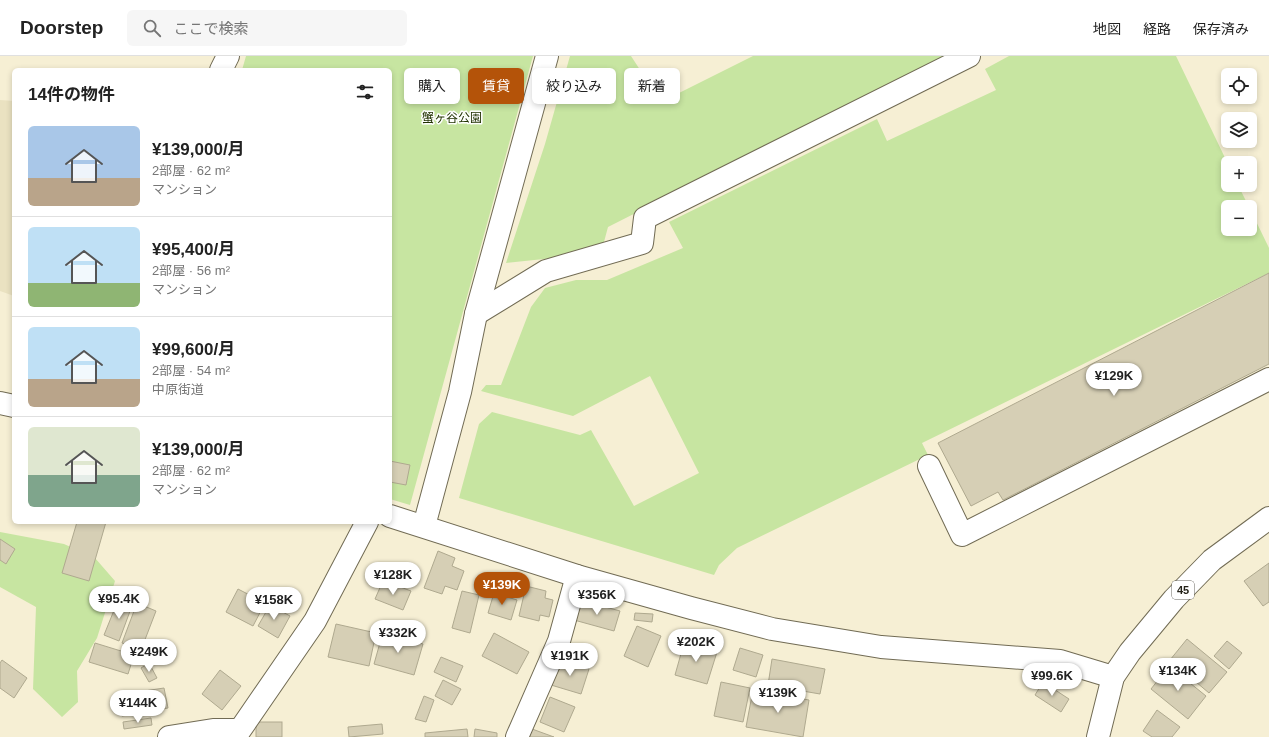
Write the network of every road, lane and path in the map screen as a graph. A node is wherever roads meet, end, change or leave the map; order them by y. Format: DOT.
graph roads {
  1 [pos="228,56"];
  2 [pos="547,56"];
  3 [pos="969,56"];
  4 [pos="222,68"];
  5 [pos="476,314"];
  6 [pos="1269,379"];
  7 [pos="0,403"];
  8 [pos="12,406"];
  9 [pos="929,466"];
  10 [pos="392,517"];
  11 [pos="1269,518"];
  12 [pos="366,524"];
  13 [pos="424,526"];
  14 [pos="577,576"];
  15 [pos="1113,677"];
  16 [pos="240,734"];
  17 [pos="1103,735"];
  18 [pos="169,737"];
  19 [pos="517,737"];
  1 -- 4 [label="street"];
  2 -- 5 [label="street"];
  3 -- 5 [label="street"];
  5 -- 13 [label="street"];
  6 -- 9 [label="street"];
  7 -- 8 [label="street"];
  10 -- 13 [label="street"];
  11 -- 15 [label="street, 45"];
  12 -- 16 [label="street"];
  13 -- 14 [label="street"];
  14 -- 15 [label="street"];
  14 -- 19 [label="street"];
  15 -- 17 [label="street, 45"];
  16 -- 18 [label="street"];
}
